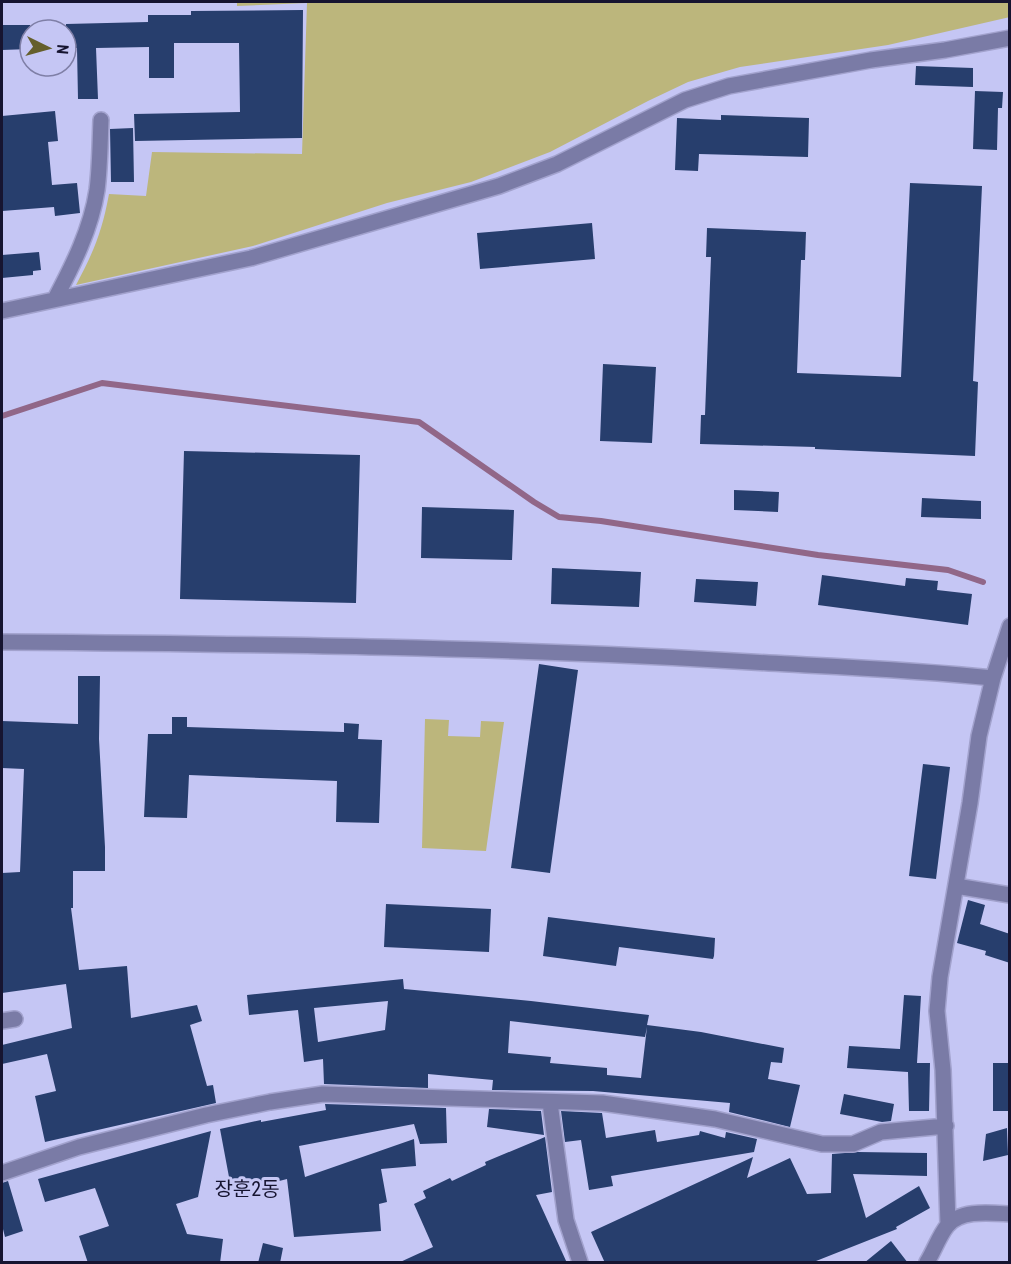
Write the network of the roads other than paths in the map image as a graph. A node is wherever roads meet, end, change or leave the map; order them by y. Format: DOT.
graph roads {
  1 [pos="1010,38"];
  2 [pos="101,120"];
  3 [pos="55,299"];
  4 [pos="2,311"];
  5 [pos="1010,626"];
  6 [pos="2,642"];
  7 [pos="993,678"];
  8 [pos="956,886"];
  9 [pos="1010,895"];
  10 [pos="550,1103"];
  11 [pos="946,1126"];
  12 [pos="2,1173"];
  13 [pos="1010,1214"];
  14 [pos="948,1224"];
  15 [pos="580,1263"];
  16 [pos="927,1263"];
  1 -- 3 [label="street"];
  2 -- 3 [label="street"];
  3 -- 4 [label="street"];
  5 -- 7 [label="street"];
  6 -- 7 [label="street"];
  7 -- 8 [label="street"];
  8 -- 9 [label="street"];
  8 -- 11 [label="street"];
  10 -- 11 [label="street"];
  10 -- 12 [label="street"];
  10 -- 15 [label="street"];
  11 -- 14 [label="street"];
  13 -- 14 [label="street"];
  14 -- 16 [label="street"];
}
